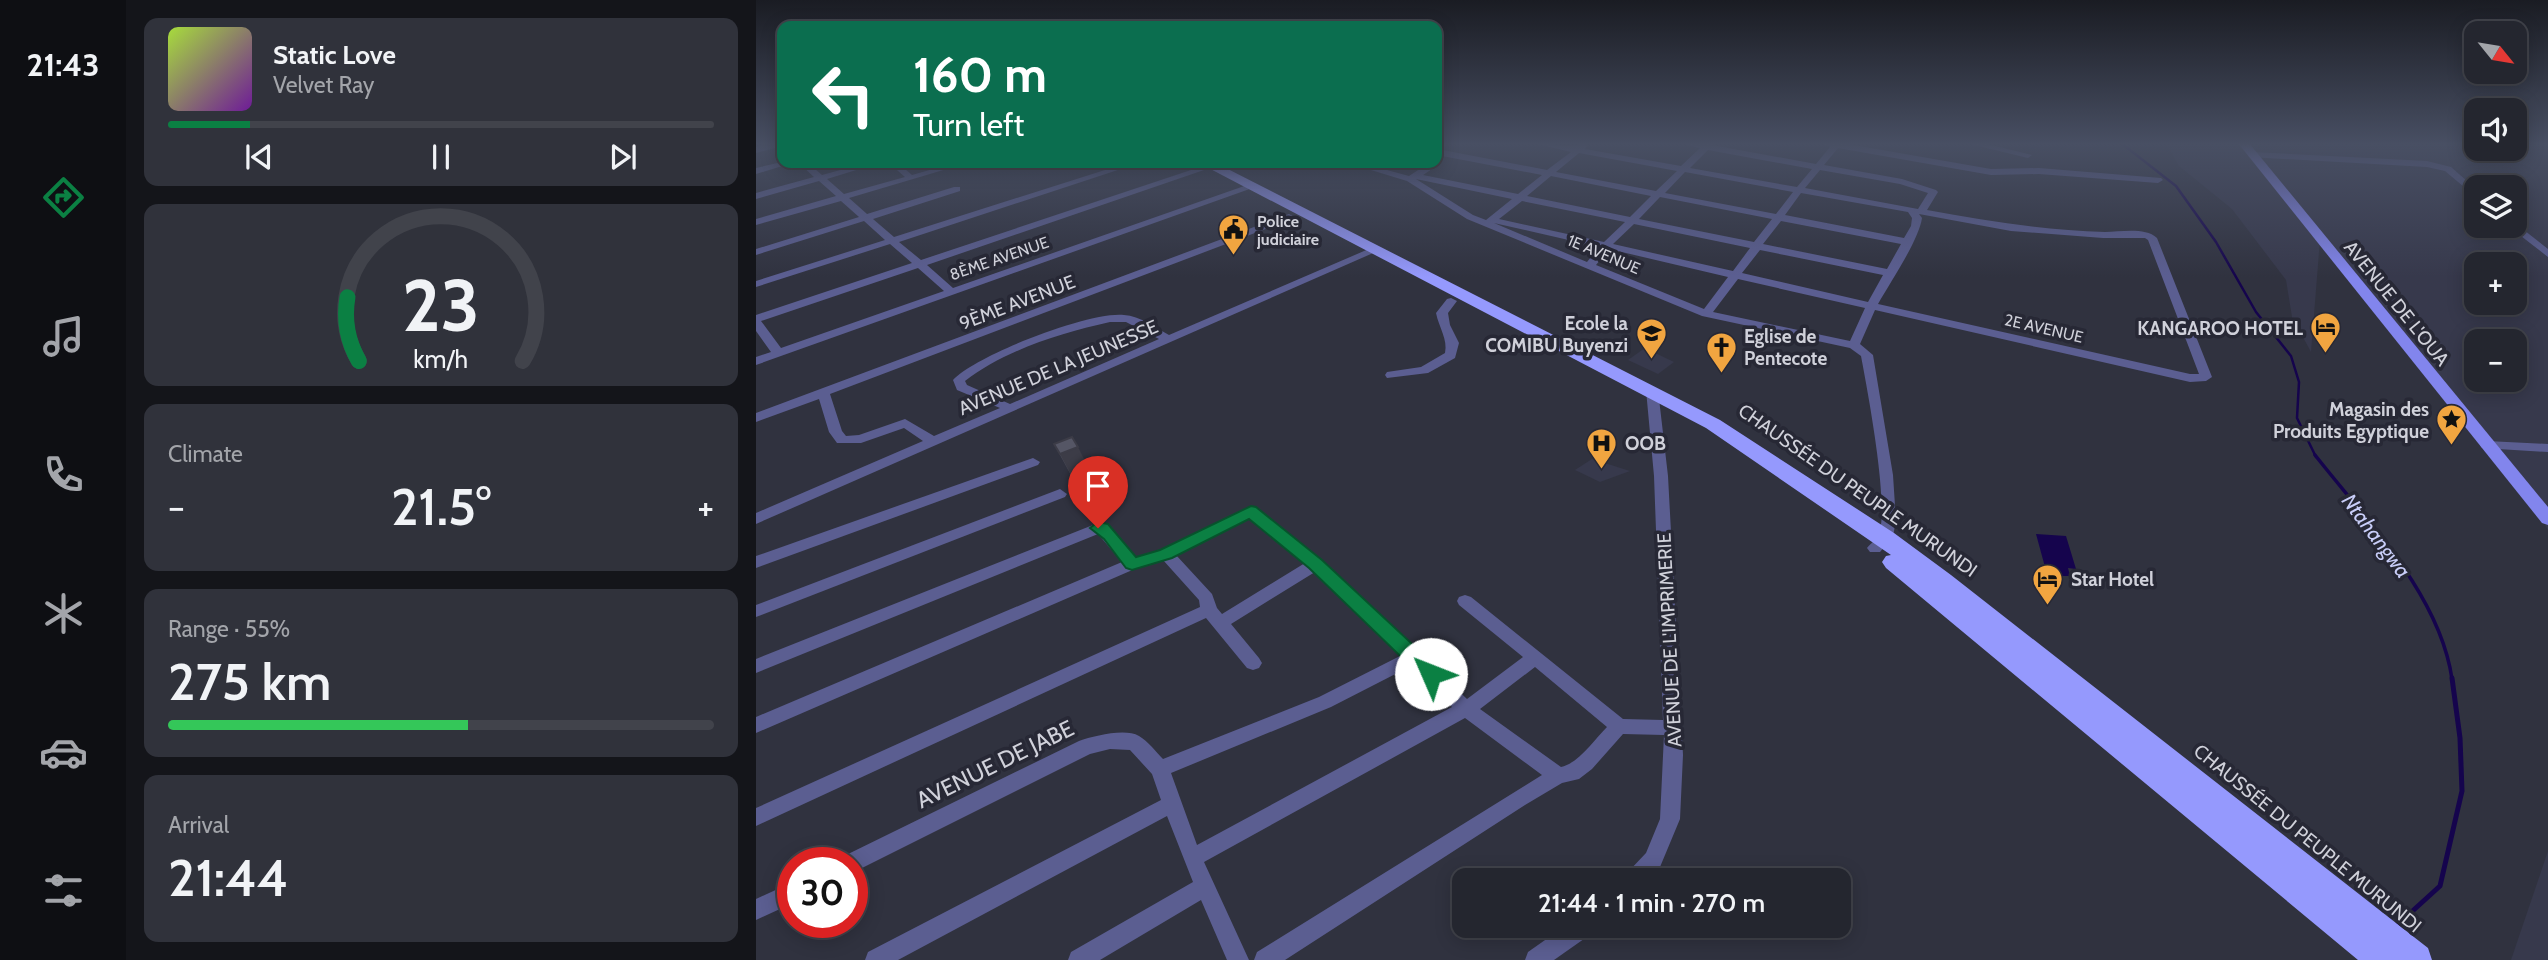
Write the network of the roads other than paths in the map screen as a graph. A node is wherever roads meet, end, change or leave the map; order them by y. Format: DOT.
graph roads {
  1 [pos="786,188"];
  2 [pos="831,188"];
  3 [pos="877,188"];
  4 [pos="1057,188"];
  5 [pos="1134,188"];
  6 [pos="1246,188"];
  7 [pos="1429,188"];
  8 [pos="1478,188"];
  9 [pos="1530,188"];
  10 [pos="1633,188"];
  11 [pos="1666,188"];
  12 [pos="1787,188"];
  13 [pos="1921,188"];
  14 [pos="2279,188"];
  15 [pos="957,189"];
  16 [pos="1799,190"];
  17 [pos="1660,193"];
  18 [pos="1521,195"];
  19 [pos="756,196"];
  20 [pos="842,198"];
  21 [pos="1917,211"];
  22 [pos="1289,216"];
  23 [pos="1781,216"];
  24 [pos="867,218"];
  25 [pos="1633,219"];
  26 [pos="756,222"];
  27 [pos="1490,222"];
  28 [pos="2527,237"];
  29 [pos="894,240"];
  30 [pos="1909,242"];
  31 [pos="1760,245"];
  32 [pos="1606,246"];
  33 [pos="1369,252"];
  34 [pos="756,253"];
  35 [pos="2548,254"];
  36 [pos="920,264"];
  37 [pos="1590,265"];
  38 [pos="1889,273"];
  39 [pos="1737,276"];
  40 [pos="756,284"];
  41 [pos="951,292"];
  42 [pos="1451,301"];
  43 [pos="1872,305"];
  44 [pos="1706,314"];
  45 [pos="756,321"];
  46 [pos="1168,340"];
  47 [pos="1854,345"];
  48 [pos="778,353"];
  49 [pos="756,361"];
  50 [pos="1391,375"];
  51 [pos="824,394"];
  52 [pos="1654,398"];
  53 [pos="1010,408"];
  54 [pos="756,418"];
  55 [pos="934,442"];
  56 [pos="2487,445"];
  57 [pos="2548,448"];
  58 [pos="1033,462"];
  59 [pos="1060,494"];
  60 [pos="756,519"];
  61 [pos="2548,519"];
  62 [pos="1880,543"];
  63 [pos="1166,554"];
  64 [pos="756,562"];
  65 [pos="1132,564"];
  66 [pos="1316,564"];
  67 [pos="1465,601"];
  68 [pos="756,611"];
  69 [pos="1215,616"];
  70 [pos="1414,657"];
  71 [pos="1533,659"];
  72 [pos="1253,663"];
  73 [pos="756,666"];
  74 [pos="1465,708"];
  75 [pos="756,725"];
  76 [pos="1619,726"];
  77 [pos="1673,729"];
  78 [pos="1160,768"];
  79 [pos="1558,776"];
  80 [pos="1172,804"];
  81 [pos="756,817"];
  82 [pos="868,855"];
  83 [pos="1192,858"];
  84 [pos="1645,868"];
  85 [pos="1205,887"];
  86 [pos="2318,894"];
  87 [pos="777,900"];
  88 [pos="756,910"];
  89 [pos="1566,938"];
  90 [pos="876,960"];
  91 [pos="1079,960"];
  92 [pos="1238,960"];
  93 [pos="1265,960"];
  94 [pos="1536,960"];
  95 [pos="2384,960"];
  96 [pos="2416,960"];
  1 -- 19 [label="street"];
  2 -- 20 [label="street"];
  3 -- 20 [label="street"];
  4 -- 29 [label="street"];
  5 -- 36 [label="street"];
  6 -- 22 [label="highway, CHAUSSÉE DU PEUPLE MURUNDI"];
  6 -- 33 [label="highway, CHAUSSÉE DU PEUPLE MURUNDI"];
  6 -- 41 [label="street, 8ÈME AVENUE"];
  7 -- 27 [label="street, 1E AVENUE"];
  8 -- 18 [label="street"];
  9 -- 18 [label="street"];
  10 -- 17 [label="street"];
  11 -- 17 [label="street"];
  12 -- 16 [label="street"];
  13 -- 21 [label="street"];
  14 -- 56 [label="main road, AVENUE DE L'OUA"];
  15 -- 24 [label="street"];
  16 -- 21 [label="street"];
  16 -- 23 [label="street"];
  17 -- 23 [label="street"];
  17 -- 25 [label="street"];
  18 -- 25 [label="street"];
  18 -- 27 [label="street"];
  20 -- 24 [label="street"];
  20 -- 26 [label="street"];
  21 -- 30 [label="street"];
  21 -- 43 [label="street, 2E AVENUE"];
  22 -- 33 [label="highway, CHAUSSÉE DU PEUPLE MURUNDI"];
  22 -- 51 [label="street, 9ÈME AVENUE"];
  23 -- 30 [label="street"];
  23 -- 31 [label="street"];
  24 -- 29 [label="street"];
  24 -- 34 [label="street"];
  25 -- 31 [label="street"];
  25 -- 32 [label="street"];
  27 -- 32 [label="street, 2E AVENUE"];
  27 -- 37 [label="street, 1E AVENUE"];
  28 -- 35 [label="street"];
  29 -- 36 [label="street"];
  29 -- 40 [label="street"];
  30 -- 38 [label="street"];
  31 -- 38 [label="street"];
  31 -- 39 [label="street"];
  32 -- 37 [label="street"];
  32 -- 39 [label="street, 2E AVENUE"];
  33 -- 42 [label="highway, CHAUSSÉE DU PEUPLE MURUNDI"];
  33 -- 46 [label="street, AVENUE DE LA JEUNESSE"];
  33 -- 52 [label="highway, CHAUSSÉE DU PEUPLE MURUNDI"];
  36 -- 41 [label="street"];
  36 -- 45 [label="street"];
  37 -- 44 [label="street, 1E AVENUE"];
  38 -- 43 [label="street"];
  39 -- 43 [label="street, 2E AVENUE"];
  39 -- 44 [label="street"];
  41 -- 48 [label="street, 8ÈME AVENUE"];
  42 -- 50 [label="street"];
  42 -- 52 [label="highway, CHAUSSÉE DU PEUPLE MURUNDI"];
  43 -- 47 [label="street"];
  44 -- 47 [label="street, 1E AVENUE"];
  45 -- 48 [label="street"];
  46 -- 53 [label="street, AVENUE DE LA JEUNESSE"];
  46 -- 53 [label="street"];
  47 -- 62 [label="street"];
  48 -- 49 [label="street, 8ÈME AVENUE"];
  51 -- 54 [label="street, 9ÈME AVENUE"];
  51 -- 55 [label="street"];
  52 -- 62 [label="highway, CHAUSSÉE DU PEUPLE MURUNDI"];
  52 -- 77 [label="street, AVENUE DE L'IMPRIMERIE"];
  53 -- 55 [label="street, AVENUE DE LA JEUNESSE"];
  55 -- 60 [label="street, AVENUE DE LA JEUNESSE"];
  56 -- 57 [label="street"];
  56 -- 61 [label="main road, AVENUE DE L'OUA"];
  58 -- 64 [label="street"];
  59 -- 68 [label="street"];
  62 -- 86 [label="highway, CHAUSSÉE DU PEUPLE MURUNDI"];
  63 -- 65 [label="street"];
  63 -- 66 [label="street"];
  63 -- 69 [label="street"];
  65 -- 73 [label="street"];
  65 -- 75 [label="street"];
  66 -- 69 [label="street"];
  66 -- 70 [label="street"];
  67 -- 71 [label="street"];
  69 -- 72 [label="street"];
  69 -- 81 [label="street"];
  70 -- 74 [label="street"];
  70 -- 78 [label="street"];
  71 -- 74 [label="street"];
  71 -- 76 [label="street"];
  74 -- 79 [label="street"];
  74 -- 83 [label="street"];
  76 -- 77 [label="street"];
  76 -- 79 [label="street"];
  77 -- 84 [label="street, AVENUE DE L'IMPRIMERIE"];
  78 -- 80 [label="street, AVENUE DE JABE"];
  78 -- 82 [label="street, AVENUE DE JABE"];
  79 -- 93 [label="street"];
  80 -- 83 [label="street, AVENUE DE JABE"];
  80 -- 90 [label="street"];
  83 -- 85 [label="street, AVENUE DE JABE"];
  85 -- 91 [label="street"];
  85 -- 92 [label="street, AVENUE DE JABE"];
  86 -- 95 [label="highway, CHAUSSÉE DU PEUPLE MURUNDI"];
  86 -- 96 [label="highway, CHAUSSÉE DU PEUPLE MURUNDI"];
  87 -- 88 [label="street"];
  89 -- 94 [label="street"];
}
